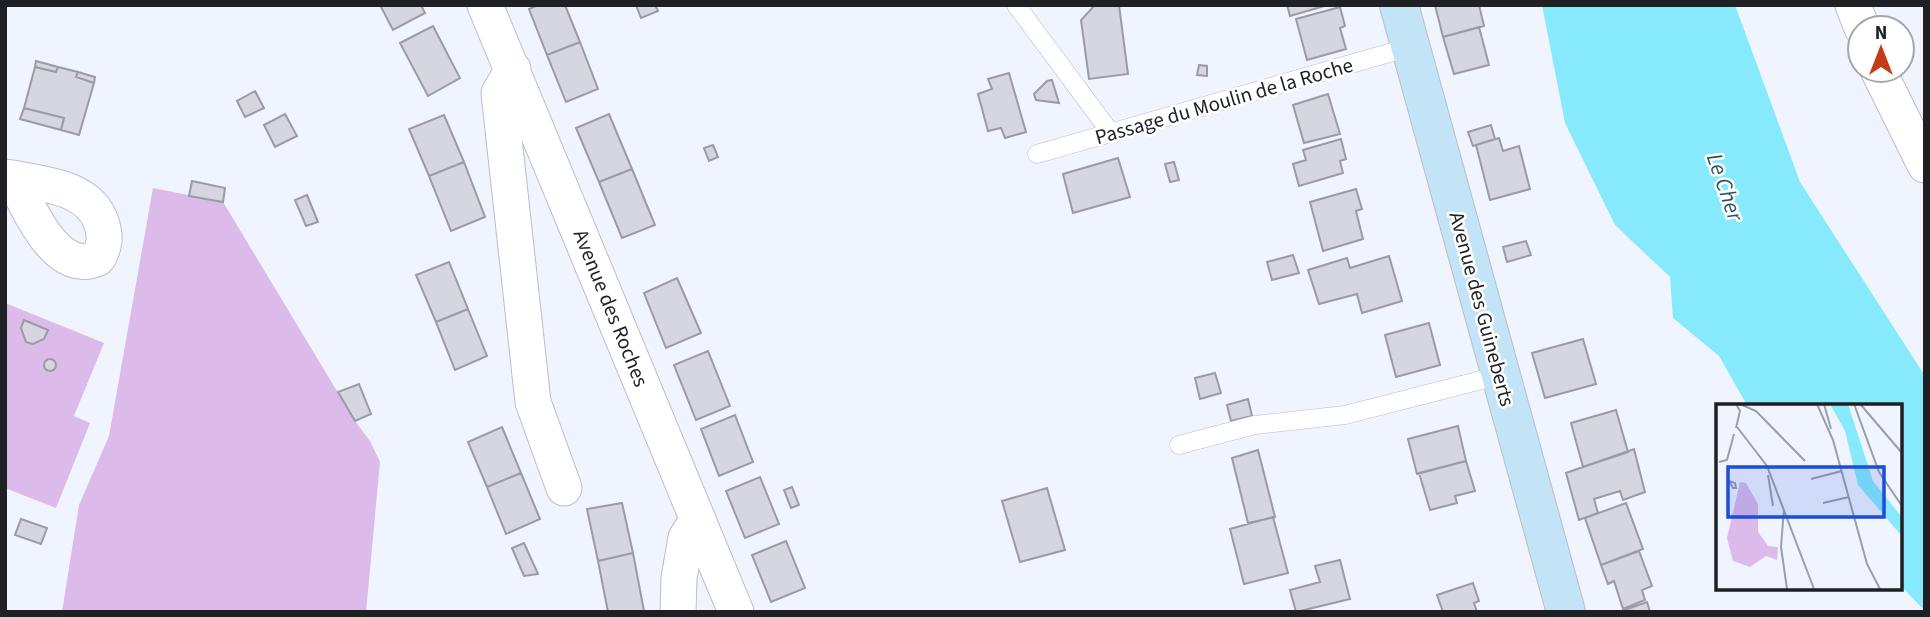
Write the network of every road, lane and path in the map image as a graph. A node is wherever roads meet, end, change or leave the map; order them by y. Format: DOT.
graph roads {
  1 [pos="485,5"];
  2 [pos="1016,5"];
  3 [pos="1399,5"];
  4 [pos="1410,47"];
  5 [pos="513,69"];
  6 [pos="1885,84"];
  7 [pos="1111,133"];
  8 [pos="1037,154"];
  9 [pos="1925,165"];
  10 [pos="1501,375"];
  11 [pos="1178,445"];
  12 [pos="564,488"];
  13 [pos="698,519"];
  14 [pos="678,612"];
  15 [pos="736,612"];
  16 [pos="1566,612"];
  1 -- 5 [label="street, Avenue des Roches"];
  2 -- 7 [label="lane"];
  3 -- 4 [label="street, Avenue des Guineberts"];
  4 -- 7 [label="lane, Passage du Moulin de la Roche"];
  4 -- 10 [label="street, Avenue des Guineberts"];
  5 -- 12 [label="street"];
  5 -- 13 [label="street, Avenue des Roches"];
  6 -- 9 [label="street"];
  7 -- 8 [label="lane, Passage du Moulin de la Roche"];
  10 -- 11 [label="lane"];
  10 -- 16 [label="street, Avenue des Guineberts"];
  13 -- 14 [label="street"];
  13 -- 15 [label="street, Avenue des Roches"];
}
